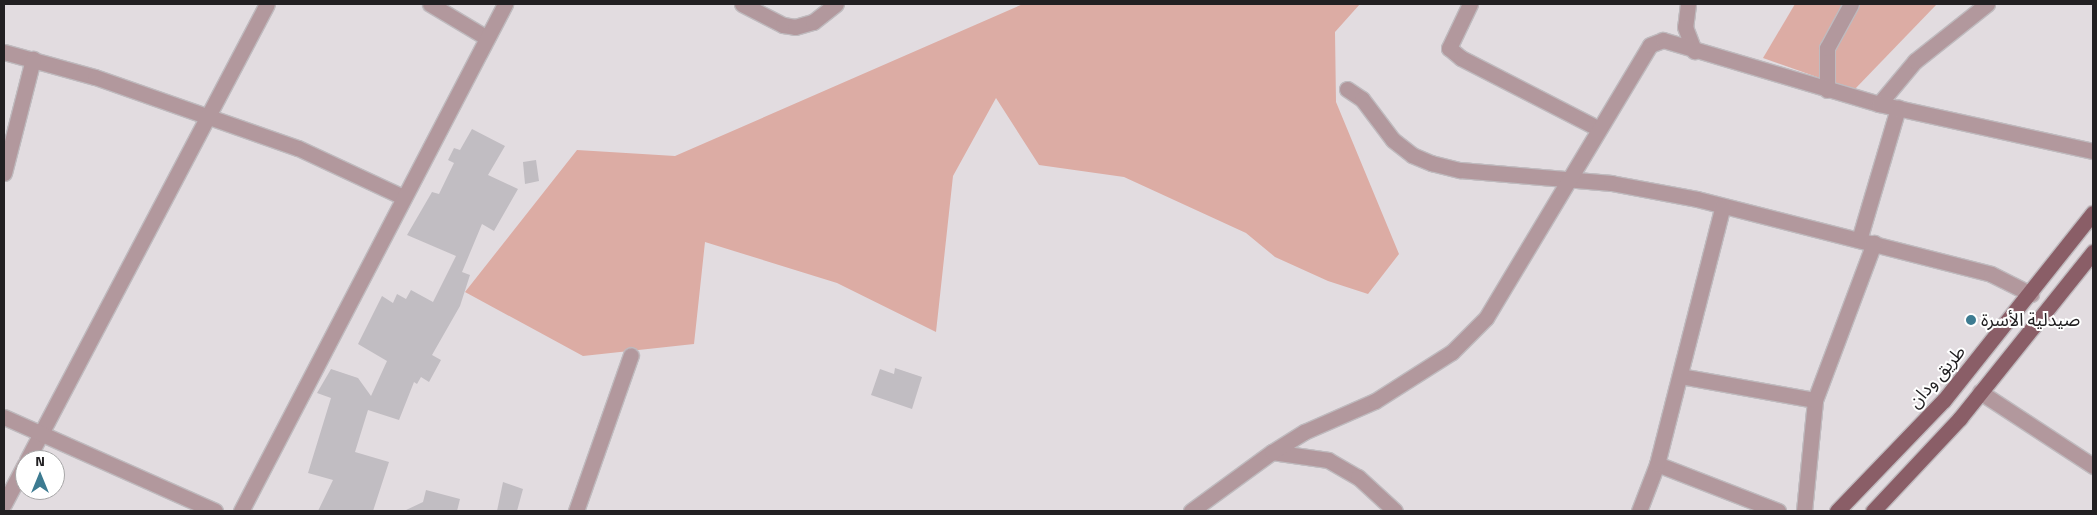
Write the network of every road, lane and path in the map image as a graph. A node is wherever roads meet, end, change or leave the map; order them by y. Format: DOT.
graph roads {
  1 [pos="267,4"];
  2 [pos="430,4"];
  3 [pos="506,4"];
  4 [pos="742,4"];
  5 [pos="836,4"];
  6 [pos="1470,4"];
  7 [pos="1688,4"];
  8 [pos="1851,4"];
  9 [pos="1987,4"];
  10 [pos="487,38"];
  11 [pos="1694,51"];
  12 [pos="4,52"];
  13 [pos="33,59"];
  14 [pos="1347,89"];
  15 [pos="1826,90"];
  16 [pos="1879,104"];
  17 [pos="1898,108"];
  18 [pos="206,116"];
  19 [pos="1597,128"];
  20 [pos="2093,151"];
  21 [pos="4,173"];
  22 [pos="1571,178"];
  23 [pos="403,198"];
  24 [pos="1723,206"];
  25 [pos="2093,213"];
  26 [pos="1859,240"];
  27 [pos="1874,243"];
  28 [pos="2070,244"];
  29 [pos="2091,255"];
  30 [pos="2031,294"];
  31 [pos="631,355"];
  32 [pos="1680,376"];
  33 [pos="1980,392"];
  34 [pos="1815,400"];
  35 [pos="4,417"];
  36 [pos="41,433"];
  37 [pos="32,450"];
  38 [pos="1272,452"];
  39 [pos="1657,464"];
  40 [pos="2093,466"];
  41 [pos="15,483"];
  42 [pos="4,504"];
  43 [pos="215,511"];
  44 [pos="241,511"];
  45 [pos="576,511"];
  46 [pos="1191,511"];
  47 [pos="1395,511"];
  48 [pos="1640,511"];
  49 [pos="1778,511"];
  50 [pos="1804,511"];
  51 [pos="1837,511"];
  52 [pos="1873,511"];
  1 -- 18 [label="street"];
  2 -- 10 [label="street"];
  3 -- 10 [label="street"];
  4 -- 5 [label="street"];
  6 -- 19 [label="street"];
  7 -- 11 [label="street"];
  8 -- 15 [label="street"];
  9 -- 16 [label="street"];
  10 -- 23 [label="street"];
  11 -- 15 [label="street"];
  11 -- 19 [label="street"];
  12 -- 13 [label="street"];
  13 -- 18 [label="street"];
  13 -- 21 [label="street"];
  14 -- 22 [label="street"];
  15 -- 16 [label="street"];
  16 -- 17 [label="street"];
  17 -- 20 [label="street"];
  17 -- 26 [label="street"];
  18 -- 23 [label="street"];
  18 -- 36 [label="street"];
  19 -- 22 [label="street"];
  22 -- 24 [label="street"];
  22 -- 38 [label="street"];
  23 -- 44 [label="street"];
  24 -- 26 [label="street"];
  24 -- 32 [label="street"];
  25 -- 28 [label="main road, طريق ودان"];
  26 -- 27 [label="street"];
  27 -- 30 [label="street"];
  27 -- 34 [label="street"];
  28 -- 29 [label="main road"];
  28 -- 30 [label="main road, طريق ودان"];
  29 -- 33 [label="main road"];
  30 -- 51 [label="main road, طريق ودان"];
  31 -- 45 [label="street"];
  32 -- 34 [label="street"];
  32 -- 39 [label="street"];
  33 -- 40 [label="street"];
  33 -- 52 [label="main road"];
  34 -- 50 [label="street"];
  35 -- 36 [label="street"];
  36 -- 37 [label="street"];
  36 -- 43 [label="street"];
  38 -- 46 [label="street"];
  38 -- 47 [label="street"];
  39 -- 48 [label="street"];
  39 -- 49 [label="street"];
  41 -- 42 [label="street"];
}
